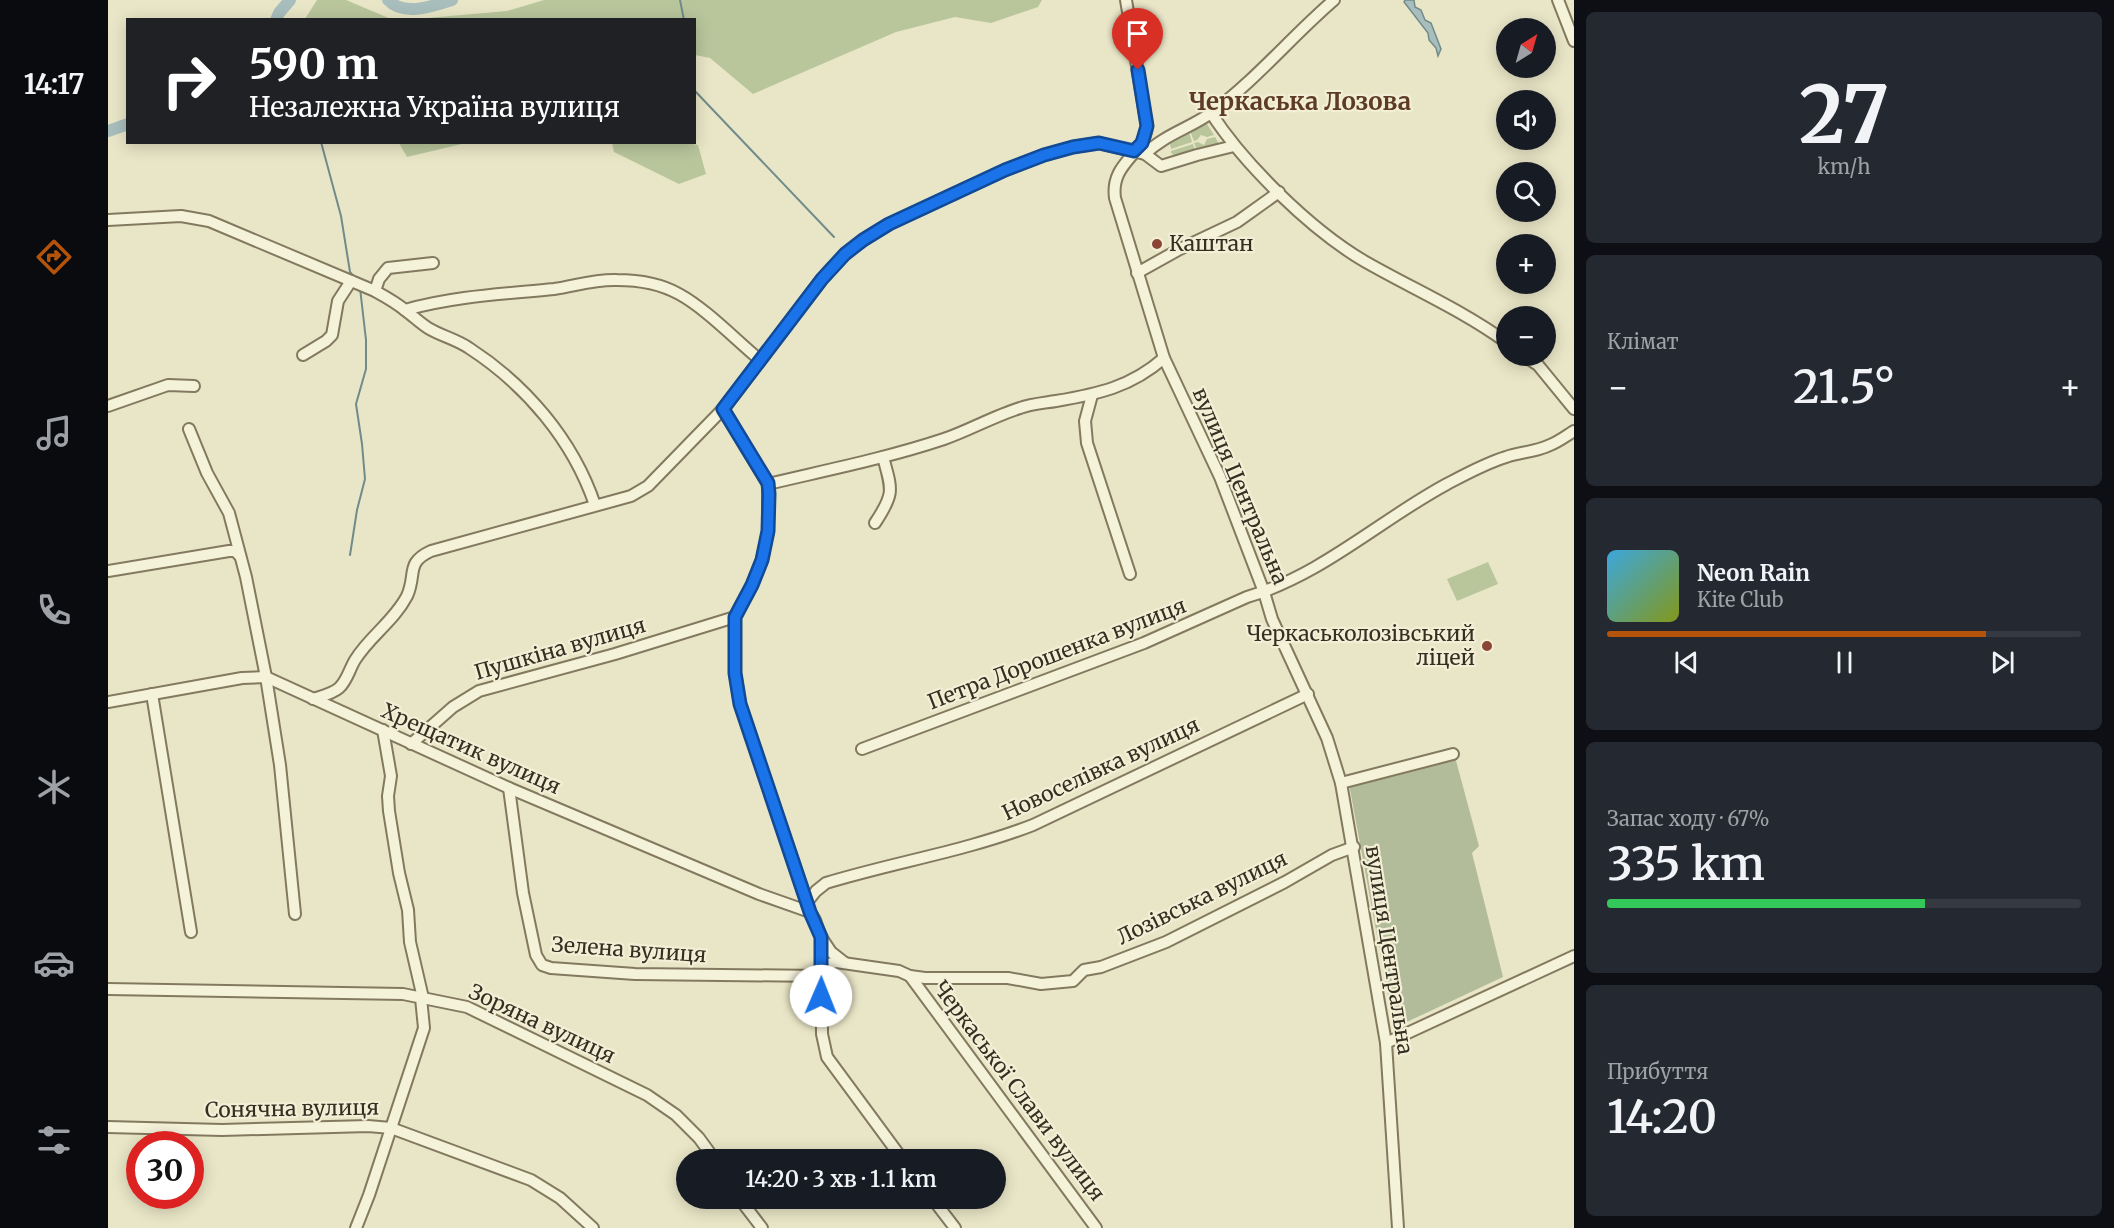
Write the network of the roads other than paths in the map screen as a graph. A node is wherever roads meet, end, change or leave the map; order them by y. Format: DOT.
graph roads {
  1 [pos="1126,0"];
  2 [pos="1334,0"];
  3 [pos="1558,0"];
  4 [pos="1574,41"];
  5 [pos="1211,113"];
  6 [pos="1234,147"];
  7 [pos="1134,151"];
  8 [pos="1145,154"];
  9 [pos="1279,192"];
  10 [pos="108,220"];
  11 [pos="433,262"];
  12 [pos="1137,273"];
  13 [pos="351,281"];
  14 [pos="375,291"];
  15 [pos="405,310"];
  16 [pos="1496,335"];
  17 [pos="303,355"];
  18 [pos="1164,358"];
  19 [pos="760,360"];
  20 [pos="1539,366"];
  21 [pos="194,386"];
  22 [pos="1092,395"];
  23 [pos="108,406"];
  24 [pos="723,409"];
  25 [pos="1574,409"];
  26 [pos="189,429"];
  27 [pos="1574,431"];
  28 [pos="883,457"];
  29 [pos="768,483"];
  30 [pos="594,506"];
  31 [pos="875,523"];
  32 [pos="240,556"];
  33 [pos="108,572"];
  34 [pos="1130,574"];
  35 [pos="1264,592"];
  36 [pos="735,617"];
  37 [pos="266,677"];
  38 [pos="152,694"];
  39 [pos="1308,694"];
  40 [pos="314,699"];
  41 [pos="108,702"];
  42 [pos="383,730"];
  43 [pos="411,744"];
  44 [pos="862,749"];
  45 [pos="1453,754"];
  46 [pos="1341,783"];
  47 [pos="509,788"];
  48 [pos="1354,847"];
  49 [pos="809,906"];
  50 [pos="295,914"];
  51 [pos="192,932"];
  52 [pos="821,937"];
  53 [pos="1574,956"];
  54 [pos="845,963"];
  55 [pos="821,973"];
  56 [pos="910,976"];
  57 [pos="108,989"];
  58 [pos="422,998"];
  59 [pos="1386,1042"];
  60 [pos="108,1127"];
  61 [pos="392,1128"];
  62 [pos="707,1149"];
  63 [pos="895,1149"];
  64 [pos="747,1209"];
  65 [pos="940,1209"];
  66 [pos="356,1228"];
  67 [pos="593,1228"];
  68 [pos="762,1228"];
  69 [pos="954,1228"];
  70 [pos="1096,1228"];
  71 [pos="1398,1228"];
  1 -- 7 [label="street, вулиця Центральна"];
  2 -- 5 [label="street"];
  3 -- 4 [label="street"];
  5 -- 6 [label="street"];
  5 -- 8 [label="street"];
  6 -- 8 [label="street"];
  6 -- 9 [label="street"];
  7 -- 8 [label="street"];
  7 -- 12 [label="street, вулиця Центральна"];
  7 -- 19 [label="street"];
  9 -- 12 [label="street"];
  9 -- 16 [label="street"];
  10 -- 13 [label="street"];
  11 -- 14 [label="street"];
  12 -- 18 [label="street, вулиця Центральна"];
  13 -- 14 [label="street"];
  13 -- 17 [label="street"];
  14 -- 15 [label="street"];
  15 -- 19 [label="street"];
  15 -- 30 [label="street"];
  18 -- 22 [label="street"];
  18 -- 35 [label="street, вулиця Центральна"];
  19 -- 24 [label="street"];
  20 -- 25 [label="street"];
  21 -- 23 [label="street"];
  22 -- 28 [label="street"];
  22 -- 34 [label="street"];
  24 -- 29 [label="street"];
  24 -- 30 [label="street"];
  26 -- 32 [label="street"];
  27 -- 35 [label="street, Петра Дорошенка вулиця"];
  28 -- 29 [label="street"];
  28 -- 31 [label="street"];
  29 -- 36 [label="street"];
  30 -- 40 [label="street"];
  32 -- 33 [label="street"];
  32 -- 37 [label="street"];
  35 -- 39 [label="street, вулиця Центральна"];
  35 -- 44 [label="street, Петра Дорошенка вулиця"];
  36 -- 43 [label="street, Пушкіна вулиця"];
  36 -- 49 [label="street"];
  37 -- 38 [label="street, Хрещатик вулиця"];
  37 -- 40 [label="street, Хрещатик вулиця"];
  37 -- 50 [label="street"];
  38 -- 41 [label="street, Хрещатик вулиця"];
  38 -- 51 [label="street"];
  39 -- 46 [label="street, вулиця Центральна"];
  39 -- 49 [label="street, Новоселівка вулиця"];
  40 -- 42 [label="street, Хрещатик вулиця"];
  42 -- 43 [label="street, Хрещатик вулиця"];
  42 -- 58 [label="street"];
  43 -- 47 [label="street, Хрещатик вулиця"];
  45 -- 46 [label="street"];
  46 -- 48 [label="street, вулиця Центральна"];
  47 -- 49 [label="street, Хрещатик вулиця"];
  47 -- 55 [label="street, Зелена вулиця"];
  48 -- 56 [label="street, Лозівська вулиця"];
  48 -- 59 [label="street, вулиця Центральна"];
  49 -- 52 [label="street"];
  52 -- 54 [label="street"];
  52 -- 55 [label="street"];
  53 -- 59 [label="street"];
  54 -- 55 [label="street, Лозівська вулиця"];
  54 -- 56 [label="street, Лозівська вулиця"];
  55 -- 63 [label="street"];
  56 -- 70 [label="street, Черкаської Слави вулиця"];
  57 -- 58 [label="street, Зоряна вулиця"];
  58 -- 61 [label="street"];
  58 -- 62 [label="street, Зоряна вулиця"];
  59 -- 71 [label="street, вулиця Центральна"];
  60 -- 61 [label="street, Сонячна вулиця"];
  61 -- 66 [label="street"];
  61 -- 67 [label="street, Сонячна вулиця"];
  64 -- 68 [label="street"];
  65 -- 69 [label="street"];
}
